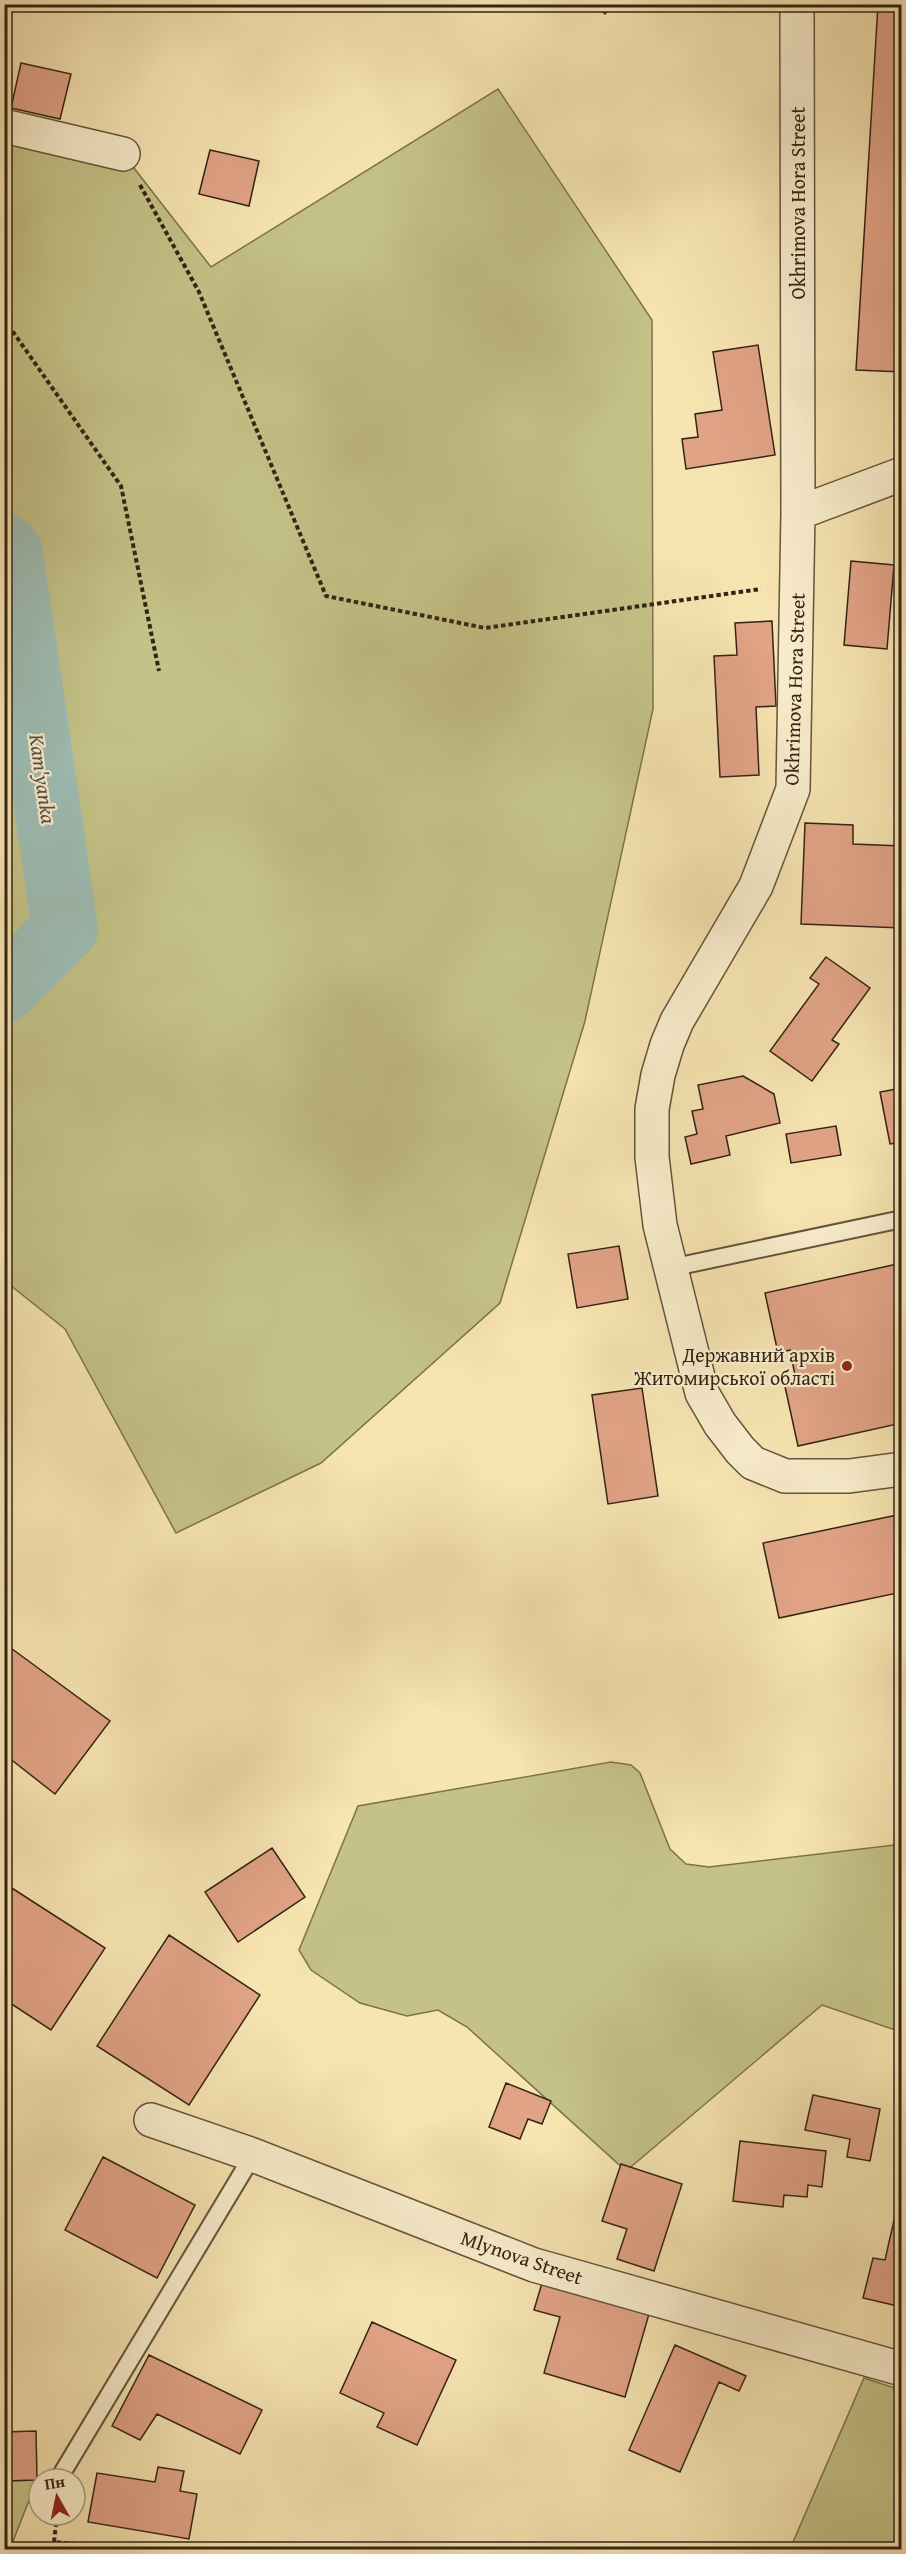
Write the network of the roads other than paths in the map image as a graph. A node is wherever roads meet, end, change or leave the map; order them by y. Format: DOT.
graph roads {
  1 [pos="797,4"];
  2 [pos="4,126"];
  3 [pos="123,154"];
  4 [pos="902,474"];
  5 [pos="798,513"];
  6 [pos="902,1219"];
  7 [pos="670,1268"];
  8 [pos="902,1469"];
  9 [pos="151,2120"];
  10 [pos="253,2155"];
  11 [pos="902,2369"];
  12 [pos="66,2467"];
  1 -- 5 [label="street, Okhrimova Hora Street"];
  2 -- 3 [label="street"];
  4 -- 5 [label="street"];
  5 -- 7 [label="street, Okhrimova Hora Street"];
  6 -- 7 [label="lane"];
  7 -- 8 [label="street, Okhrimova Hora Street"];
  9 -- 10 [label="street, Mlynova Street"];
  10 -- 11 [label="street, Mlynova Street"];
  10 -- 12 [label="lane"];
}
